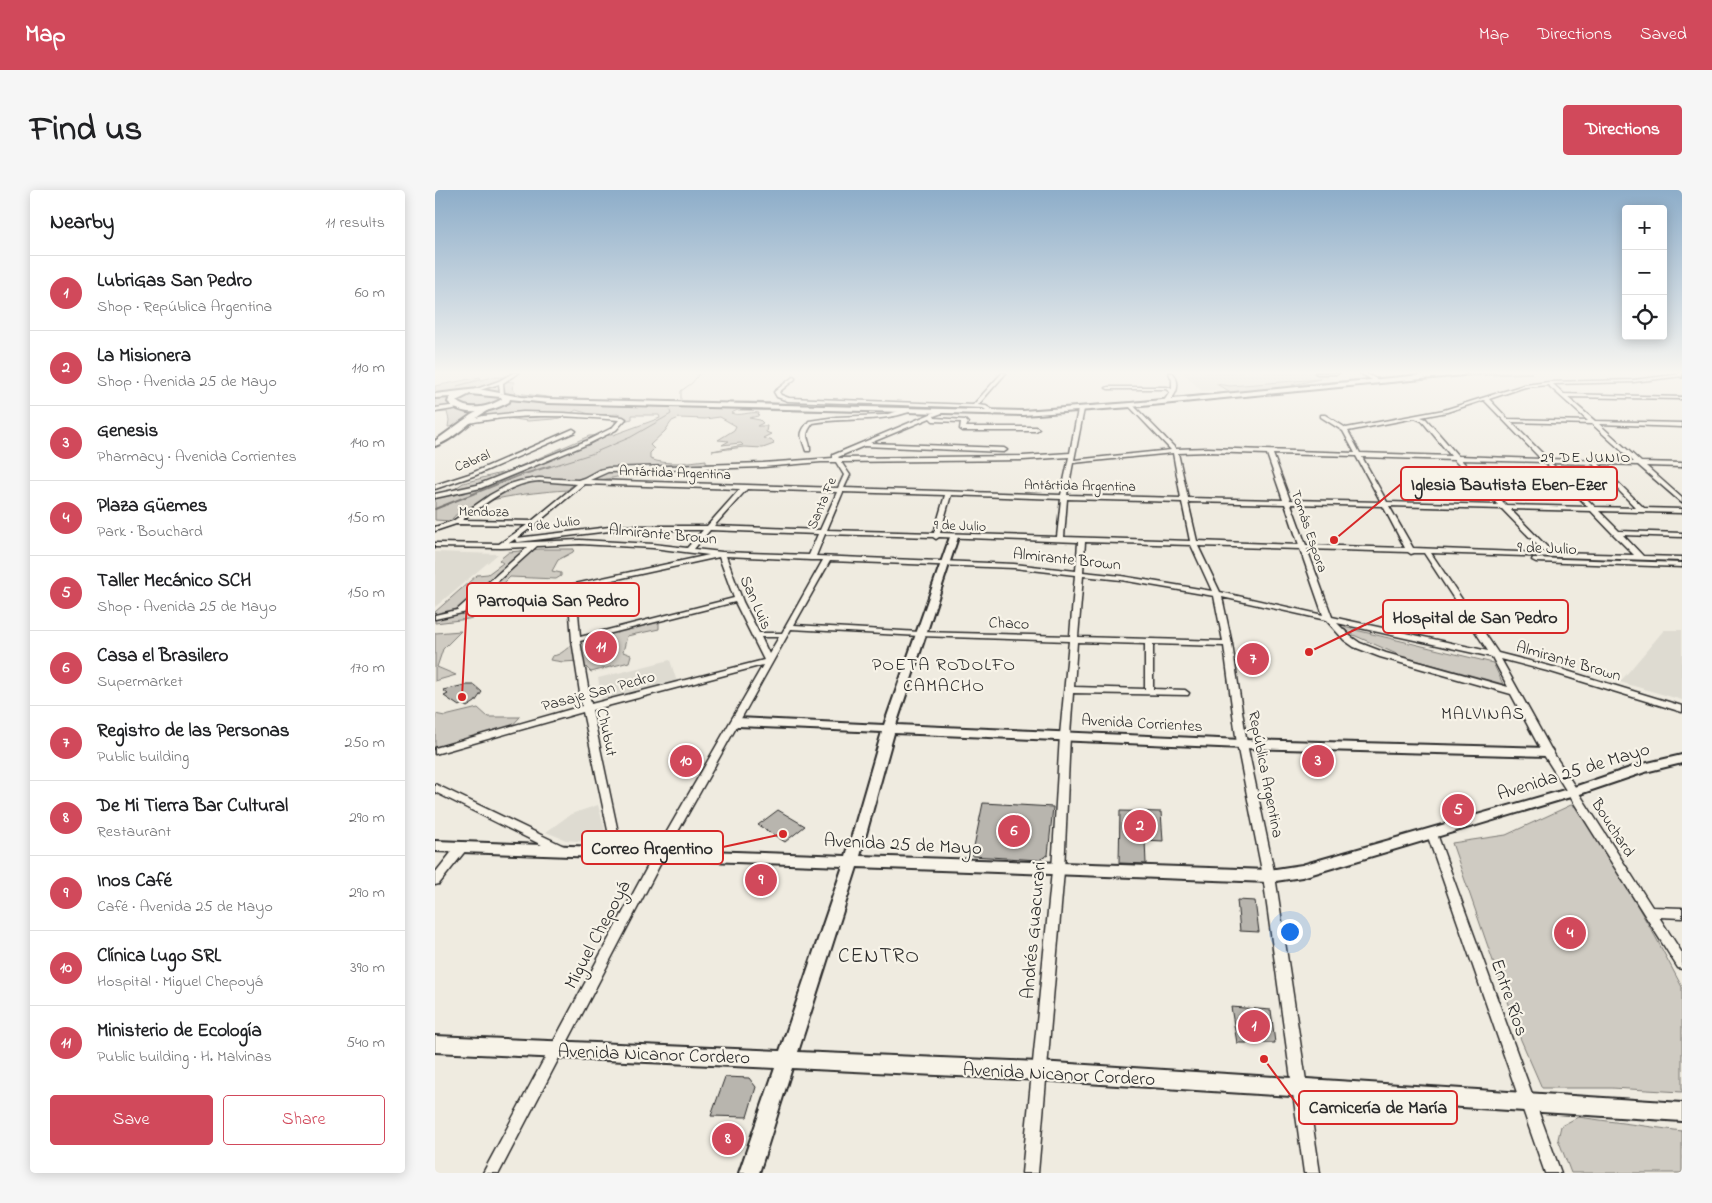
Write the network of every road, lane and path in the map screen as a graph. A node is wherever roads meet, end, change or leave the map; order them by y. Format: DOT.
graph roads {
  1 [pos="462,419"];
  2 [pos="469,419"];
  3 [pos="474,419"];
  4 [pos="620,419"];
  5 [pos="835,419"];
  6 [pos="919,419"];
  7 [pos="933,419"];
  8 [pos="1079,419"];
  9 [pos="1144,419"];
  10 [pos="1328,419"];
  11 [pos="1405,419"];
  12 [pos="1425,419"];
  13 [pos="1590,419"];
  14 [pos="1509,420"];
  15 [pos="463,422"];
  16 [pos="1595,423"];
  17 [pos="1682,425"];
  18 [pos="1035,429"];
  19 [pos="1345,430"];
  20 [pos="573,431"];
  21 [pos="435,444"];
  22 [pos="861,445"];
  23 [pos="808,450"];
  24 [pos="1004,450"];
  25 [pos="1175,451"];
  26 [pos="1270,453"];
  27 [pos="1072,455"];
  28 [pos="1359,455"];
  29 [pos="1457,459"];
  30 [pos="836,460"];
  31 [pos="1071,462"];
  32 [pos="1548,462"];
  33 [pos="1595,463"];
  34 [pos="1640,464"];
  35 [pos="1682,465"];
  36 [pos="583,482"];
  37 [pos="435,487"];
  38 [pos="745,487"];
  39 [pos="840,490"];
  40 [pos="949,493"];
  41 [pos="435,496"];
  42 [pos="1064,497"];
  43 [pos="1184,499"];
  44 [pos="1682,501"];
  45 [pos="1286,502"];
  46 [pos="1386,504"];
  47 [pos="1505,507"];
  48 [pos="1592,509"];
  49 [pos="1642,510"];
  50 [pos="1682,511"];
  51 [pos="455,522"];
  52 [pos="535,523"];
  53 [pos="709,528"];
  54 [pos="435,529"];
  55 [pos="822,532"];
  56 [pos="1615,533"];
  57 [pos="1682,534"];
  58 [pos="935,537"];
  59 [pos="954,537"];
  60 [pos="1060,540"];
  61 [pos="508,541"];
  62 [pos="1082,541"];
  63 [pos="435,545"];
  64 [pos="534,545"];
  65 [pos="1194,545"];
  66 [pos="500,546"];
  67 [pos="1301,547"];
  68 [pos="689,550"];
  69 [pos="1411,552"];
  70 [pos="722,554"];
  71 [pos="1429,554"];
  72 [pos="1551,555"];
  73 [pos="1639,557"];
  74 [pos="811,558"];
  75 [pos="828,558"];
  76 [pos="1682,558"];
  77 [pos="945,563"];
  78 [pos="1682,565"];
  79 [pos="1079,573"];
  80 [pos="572,588"];
  81 [pos="1217,594"];
  82 [pos="738,599"];
  83 [pos="458,613"];
  84 [pos="435,617"];
  85 [pos="1328,618"];
  86 [pos="790,627"];
  87 [pos="755,634"];
  88 [pos="920,634"];
  89 [pos="784,635"];
  90 [pos="576,640"];
  91 [pos="1075,640"];
  92 [pos="1149,642"];
  93 [pos="1228,644"];
  94 [pos="1495,655"];
  95 [pos="769,661"];
  96 [pos="1070,690"];
  97 [pos="1512,691"];
  98 [pos="1149,692"];
  99 [pos="1185,694"];
  100 [pos="587,708"];
  101 [pos="1682,709"];
  102 [pos="737,722"];
  103 [pos="889,728"];
  104 [pos="1065,734"];
  105 [pos="1242,744"];
  106 [pos="435,751"];
  107 [pos="1547,752"];
  108 [pos="1682,759"];
  109 [pos="435,788"];
  110 [pos="1572,792"];
  111 [pos="1432,834"];
  112 [pos="435,846"];
  113 [pos="462,847"];
  114 [pos="562,850"];
  115 [pos="617,851"];
  116 [pos="661,852"];
  117 [pos="851,861"];
  118 [pos="1058,871"];
  119 [pos="1269,876"];
  120 [pos="435,881"];
  121 [pos="1650,912"];
  122 [pos="1682,914"];
  123 [pos="1682,964"];
  124 [pos="435,1044"];
  125 [pos="558,1049"];
  126 [pos="787,1059"];
  127 [pos="1039,1071"];
  128 [pos="1299,1088"];
  129 [pos="1526,1101"];
  130 [pos="1682,1112"];
  131 [pos="491,1173"];
  132 [pos="749,1173"];
  133 [pos="1031,1173"];
  134 [pos="1312,1173"];
  135 [pos="1553,1173"];
  1 -- 15 [label="main road"];
  2 -- 15 [label="main road"];
  3 -- 15 [label="street"];
  4 -- 41 [label="street"];
  5 -- 23 [label="street"];
  6 -- 22 [label="street, Santa Fe"];
  7 -- 18 [label="street"];
  8 -- 27 [label="street"];
  9 -- 25 [label="street"];
  10 -- 19 [label="street"];
  11 -- 19 [label="street"];
  12 -- 29 [label="street"];
  13 -- 16 [label="street"];
  14 -- 16 [label="street"];
  14 -- 32 [label="street"];
  15 -- 21 [label="main road"];
  16 -- 17 [label="street"];
  16 -- 34 [label="street"];
  19 -- 28 [label="street"];
  20 -- 37 [label="street, Cabral"];
  22 -- 24 [label="street"];
  22 -- 30 [label="street, Santa Fe"];
  25 -- 26 [label="street"];
  25 -- 31 [label="street"];
  25 -- 43 [label="street, República Argentina"];
  26 -- 28 [label="street"];
  26 -- 45 [label="street, Tomás Espora"];
  27 -- 30 [label="street"];
  27 -- 31 [label="street"];
  28 -- 29 [label="street"];
  28 -- 46 [label="street"];
  29 -- 32 [label="street"];
  29 -- 47 [label="street"];
  30 -- 36 [label="street"];
  30 -- 39 [label="street, Santa Fe"];
  31 -- 42 [label="street"];
  32 -- 33 [label="street"];
  32 -- 48 [label="street"];
  33 -- 34 [label="street"];
  33 -- 49 [label="street"];
  34 -- 35 [label="street"];
  34 -- 44 [label="street"];
  36 -- 38 [label="street, Antártida Argentina"];
  36 -- 51 [label="street, Antártida Argentina"];
  36 -- 52 [label="street"];
  38 -- 39 [label="street, Antártida Argentina"];
  38 -- 53 [label="street"];
  39 -- 40 [label="street, Antártida Argentina"];
  39 -- 55 [label="street, Santa Fe"];
  40 -- 42 [label="street, Antártida Argentina"];
  40 -- 58 [label="street"];
  42 -- 43 [label="street, Antártida Argentina"];
  42 -- 60 [label="street"];
  43 -- 45 [label="street, Antártida Argentina"];
  43 -- 65 [label="street, República Argentina"];
  45 -- 46 [label="street, Antártida Argentina"];
  45 -- 67 [label="street, Tomás Espora"];
  46 -- 47 [label="street, Antártida Argentina"];
  46 -- 69 [label="street"];
  47 -- 48 [label="street, Antártida Argentina"];
  47 -- 72 [label="street"];
  48 -- 49 [label="street, Antártida Argentina"];
  48 -- 56 [label="street"];
  49 -- 50 [label="street, Antártida Argentina"];
  51 -- 52 [label="street, Mendoza"];
  51 -- 54 [label="street, Mendoza"];
  52 -- 61 [label="street"];
  53 -- 55 [label="street, 9 de Julio"];
  53 -- 61 [label="street, 9 de Julio"];
  53 -- 68 [label="street"];
  55 -- 58 [label="street, 9 de Julio"];
  55 -- 74 [label="street, Santa Fe"];
  56 -- 57 [label="street"];
  56 -- 73 [label="street"];
  58 -- 59 [label="street, 9 de Julio"];
  59 -- 60 [label="street, 9 de Julio"];
  59 -- 77 [label="main road"];
  60 -- 62 [label="street, 9 de Julio"];
  61 -- 66 [label="street"];
  62 -- 65 [label="street, 9 de Julio"];
  62 -- 79 [label="street, Andrés Guacurari"];
  63 -- 66 [label="street, Almirante Brown"];
  64 -- 66 [label="street, Almirante Brown"];
  64 -- 68 [label="street, Almirante Brown"];
  64 -- 83 [label="street"];
  65 -- 67 [label="street, 9 de Julio"];
  65 -- 81 [label="street, República Argentina"];
  67 -- 69 [label="street, 9 de Julio"];
  67 -- 85 [label="street, Tomás Espora"];
  68 -- 70 [label="street, Almirante Brown"];
  69 -- 71 [label="street, 9 de Julio"];
  70 -- 74 [label="street, Almirante Brown"];
  70 -- 80 [label="street"];
  70 -- 82 [label="street, San Luis"];
  71 -- 72 [label="street, 9 de Julio"];
  71 -- 78 [label="street, 9 de Julio"];
  71 -- 94 [label="street, Bouchard"];
  72 -- 73 [label="street, 9 de Julio"];
  73 -- 76 [label="street, 9 de Julio"];
  74 -- 75 [label="street, Almirante Brown"];
  75 -- 77 [label="street, Almirante Brown"];
  75 -- 86 [label="street, Miguel Chepoyá"];
  77 -- 79 [label="street, Almirante Brown"];
  77 -- 88 [label="main road"];
  79 -- 81 [label="street, Almirante Brown"];
  79 -- 91 [label="street, Andrés Guacurari"];
  80 -- 83 [label="street"];
  80 -- 90 [label="street, Chubut"];
  81 -- 85 [label="street, Almirante Brown"];
  81 -- 93 [label="street, República Argentina"];
  82 -- 87 [label="street, San Luis"];
  82 -- 90 [label="street"];
  83 -- 84 [label="street"];
  85 -- 94 [label="street, Almirante Brown"];
  85 -- 97 [label="street"];
  86 -- 88 [label="street, Chaco"];
  86 -- 89 [label="street, Miguel Chepoyá"];
  87 -- 89 [label="street"];
  87 -- 95 [label="street, San Luis"];
  88 -- 91 [label="street, Chaco"];
  88 -- 103 [label="main road"];
  89 -- 95 [label="street, Miguel Chepoyá"];
  90 -- 100 [label="street, Chubut"];
  91 -- 92 [label="street, Chaco"];
  91 -- 96 [label="street, Andrés Guacurari"];
  92 -- 93 [label="street, Chaco"];
  92 -- 98 [label="street"];
  93 -- 105 [label="street, República Argentina"];
  94 -- 97 [label="street, Bouchard"];
  94 -- 101 [label="street, Almirante Brown"];
  95 -- 100 [label="street, Pasaje San Pedro"];
  95 -- 102 [label="street, Miguel Chepoyá"];
  96 -- 98 [label="street"];
  96 -- 104 [label="street, Andrés Guacurari"];
  97 -- 107 [label="street, Bouchard"];
  98 -- 99 [label="street"];
  100 -- 106 [label="street, Pasaje San Pedro"];
  100 -- 115 [label="street, Chubut"];
  102 -- 103 [label="main road, Avenida Corrientes"];
  102 -- 116 [label="street, Miguel Chepoyá"];
  103 -- 104 [label="main road, Avenida Corrientes"];
  103 -- 117 [label="main road"];
  104 -- 105 [label="main road, Avenida Corrientes"];
  104 -- 118 [label="street, Andrés Guacurari"];
  105 -- 107 [label="main road, Avenida Corrientes"];
  105 -- 119 [label="street, República Argentina"];
  107 -- 110 [label="street, Bouchard"];
  108 -- 110 [label="main road, Avenida 25 de Mayo"];
  109 -- 114 [label="street"];
  110 -- 111 [label="main road, Avenida 25 de Mayo"];
  110 -- 121 [label="street, Bouchard"];
  111 -- 119 [label="main road, Avenida 25 de Mayo"];
  111 -- 129 [label="street, Entre Ríos"];
  112 -- 113 [label="main road, Avenida 25 de Mayo"];
  113 -- 114 [label="main road, Avenida 25 de Mayo"];
  113 -- 120 [label="street"];
  114 -- 115 [label="main road, Avenida 25 de Mayo"];
  115 -- 116 [label="main road, Avenida 25 de Mayo"];
  116 -- 117 [label="main road, Avenida 25 de Mayo"];
  116 -- 125 [label="street, Miguel Chepoyá"];
  117 -- 118 [label="main road, Avenida 25 de Mayo"];
  117 -- 126 [label="main road"];
  118 -- 119 [label="main road, Avenida 25 de Mayo"];
  118 -- 127 [label="street, Andrés Guacurari"];
  119 -- 128 [label="street, República Argentina"];
  121 -- 122 [label="street"];
  121 -- 123 [label="street, Bouchard"];
  124 -- 125 [label="main road, Avenida Nicanor Cordero"];
  125 -- 126 [label="main road, Avenida Nicanor Cordero"];
  125 -- 131 [label="street, Miguel Chepoyá"];
  126 -- 127 [label="main road, Avenida Nicanor Cordero"];
  126 -- 132 [label="main road"];
  127 -- 128 [label="main road, Avenida Nicanor Cordero"];
  127 -- 133 [label="street, Andrés Guacurari"];
  128 -- 129 [label="main road, Avenida Nicanor Cordero"];
  128 -- 134 [label="street, República Argentina"];
  129 -- 130 [label="main road, Avenida Nicanor Cordero"];
  129 -- 135 [label="street, Entre Ríos"];
}
